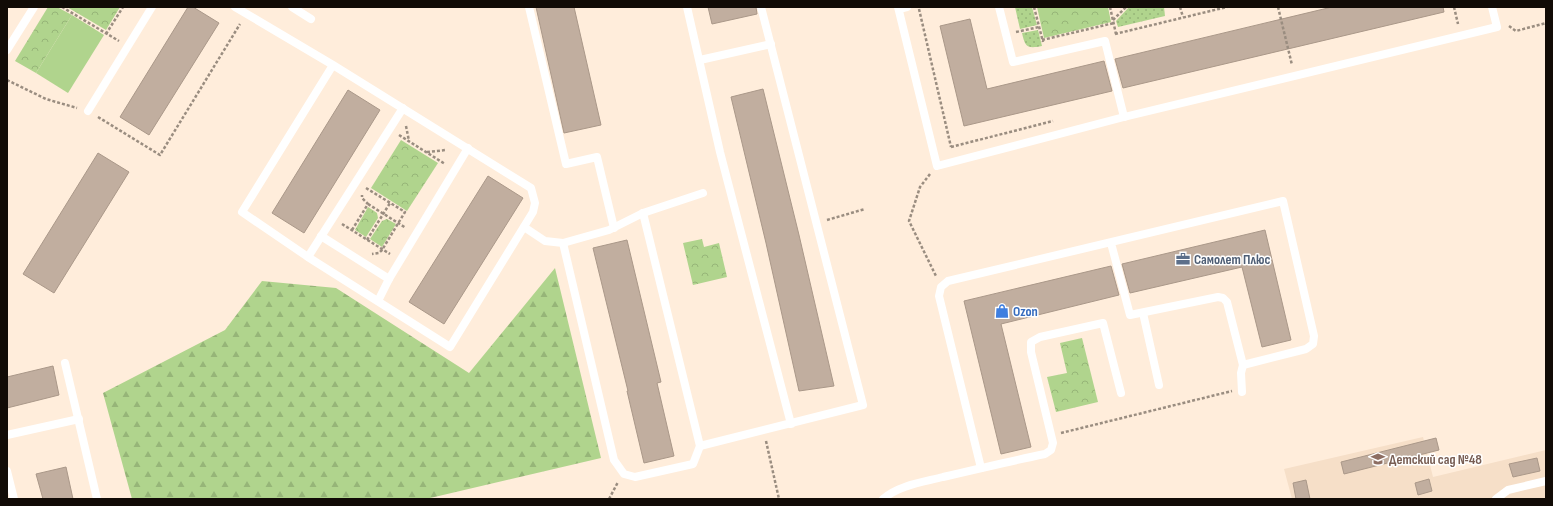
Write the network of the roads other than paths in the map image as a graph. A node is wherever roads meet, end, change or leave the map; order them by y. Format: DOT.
graph roads {
  1 [pos="34,7"];
  2 [pos="152,7"];
  3 [pos="235,7"];
  4 [pos="292,7"];
  5 [pos="529,7"];
  6 [pos="687,7"];
  7 [pos="762,7"];
  8 [pos="999,7"];
  9 [pos="1492,7"];
  10 [pos="901,8"];
  11 [pos="311,19"];
  12 [pos="771,44"];
  13 [pos="7,50"];
  14 [pos="700,60"];
  15 [pos="333,65"];
  16 [pos="403,108"];
  17 [pos="88,111"];
  18 [pos="1124,117"];
  19 [pos="468,148"];
  20 [pos="703,193"];
  21 [pos="643,213"];
  22 [pos="524,226"];
  23 [pos="614,228"];
  24 [pos="321,236"];
  25 [pos="1111,243"];
  26 [pos="563,244"];
  27 [pos="308,257"];
  28 [pos="389,279"];
  29 [pos="378,301"];
  30 [pos="1143,313"];
  31 [pos="65,363"];
  32 [pos="1243,365"];
  33 [pos="1159,385"];
  34 [pos="1242,390"];
  35 [pos="1121,393"];
  36 [pos="79,419"];
  37 [pos="791,424"];
  38 [pos="7,435"];
  39 [pos="700,446"];
  40 [pos="981,468"];
  41 [pos="7,471"];
  42 [pos="1546,481"];
  43 [pos="14,499"];
  44 [pos="97,499"];
  45 [pos="883,499"];
  46 [pos="1496,499"];
  1 -- 13 [label="lane"];
  2 -- 17 [label="lane"];
  3 -- 15 [label="lane"];
  4 -- 11 [label="lane"];
  5 -- 23 [label="lane"];
  6 -- 14 [label="lane"];
  7 -- 12 [label="lane"];
  8 -- 18 [label="lane"];
  9 -- 18 [label="lane"];
  10 -- 18 [label="lane"];
  12 -- 14 [label="lane"];
  12 -- 37 [label="lane"];
  14 -- 37 [label="lane"];
  15 -- 16 [label="lane"];
  15 -- 27 [label="lane"];
  16 -- 19 [label="lane"];
  16 -- 24 [label="lane"];
  19 -- 22 [label="lane"];
  19 -- 28 [label="lane"];
  20 -- 21 [label="lane"];
  21 -- 23 [label="lane"];
  21 -- 39 [label="lane"];
  22 -- 26 [label="lane"];
  22 -- 29 [label="lane"];
  23 -- 26 [label="lane"];
  24 -- 27 [label="lane"];
  24 -- 28 [label="lane"];
  25 -- 30 [label="lane"];
  25 -- 32 [label="lane"];
  25 -- 40 [label="lane"];
  26 -- 39 [label="lane"];
  27 -- 29 [label="lane"];
  28 -- 29 [label="lane"];
  30 -- 32 [label="lane"];
  30 -- 33 [label="lane"];
  31 -- 36 [label="lane"];
  32 -- 34 [label="lane"];
  35 -- 40 [label="lane"];
  36 -- 38 [label="lane"];
  36 -- 44 [label="lane"];
  37 -- 39 [label="lane"];
  40 -- 45 [label="lane"];
  41 -- 43 [label="lane"];
  42 -- 46 [label="lane"];
}
